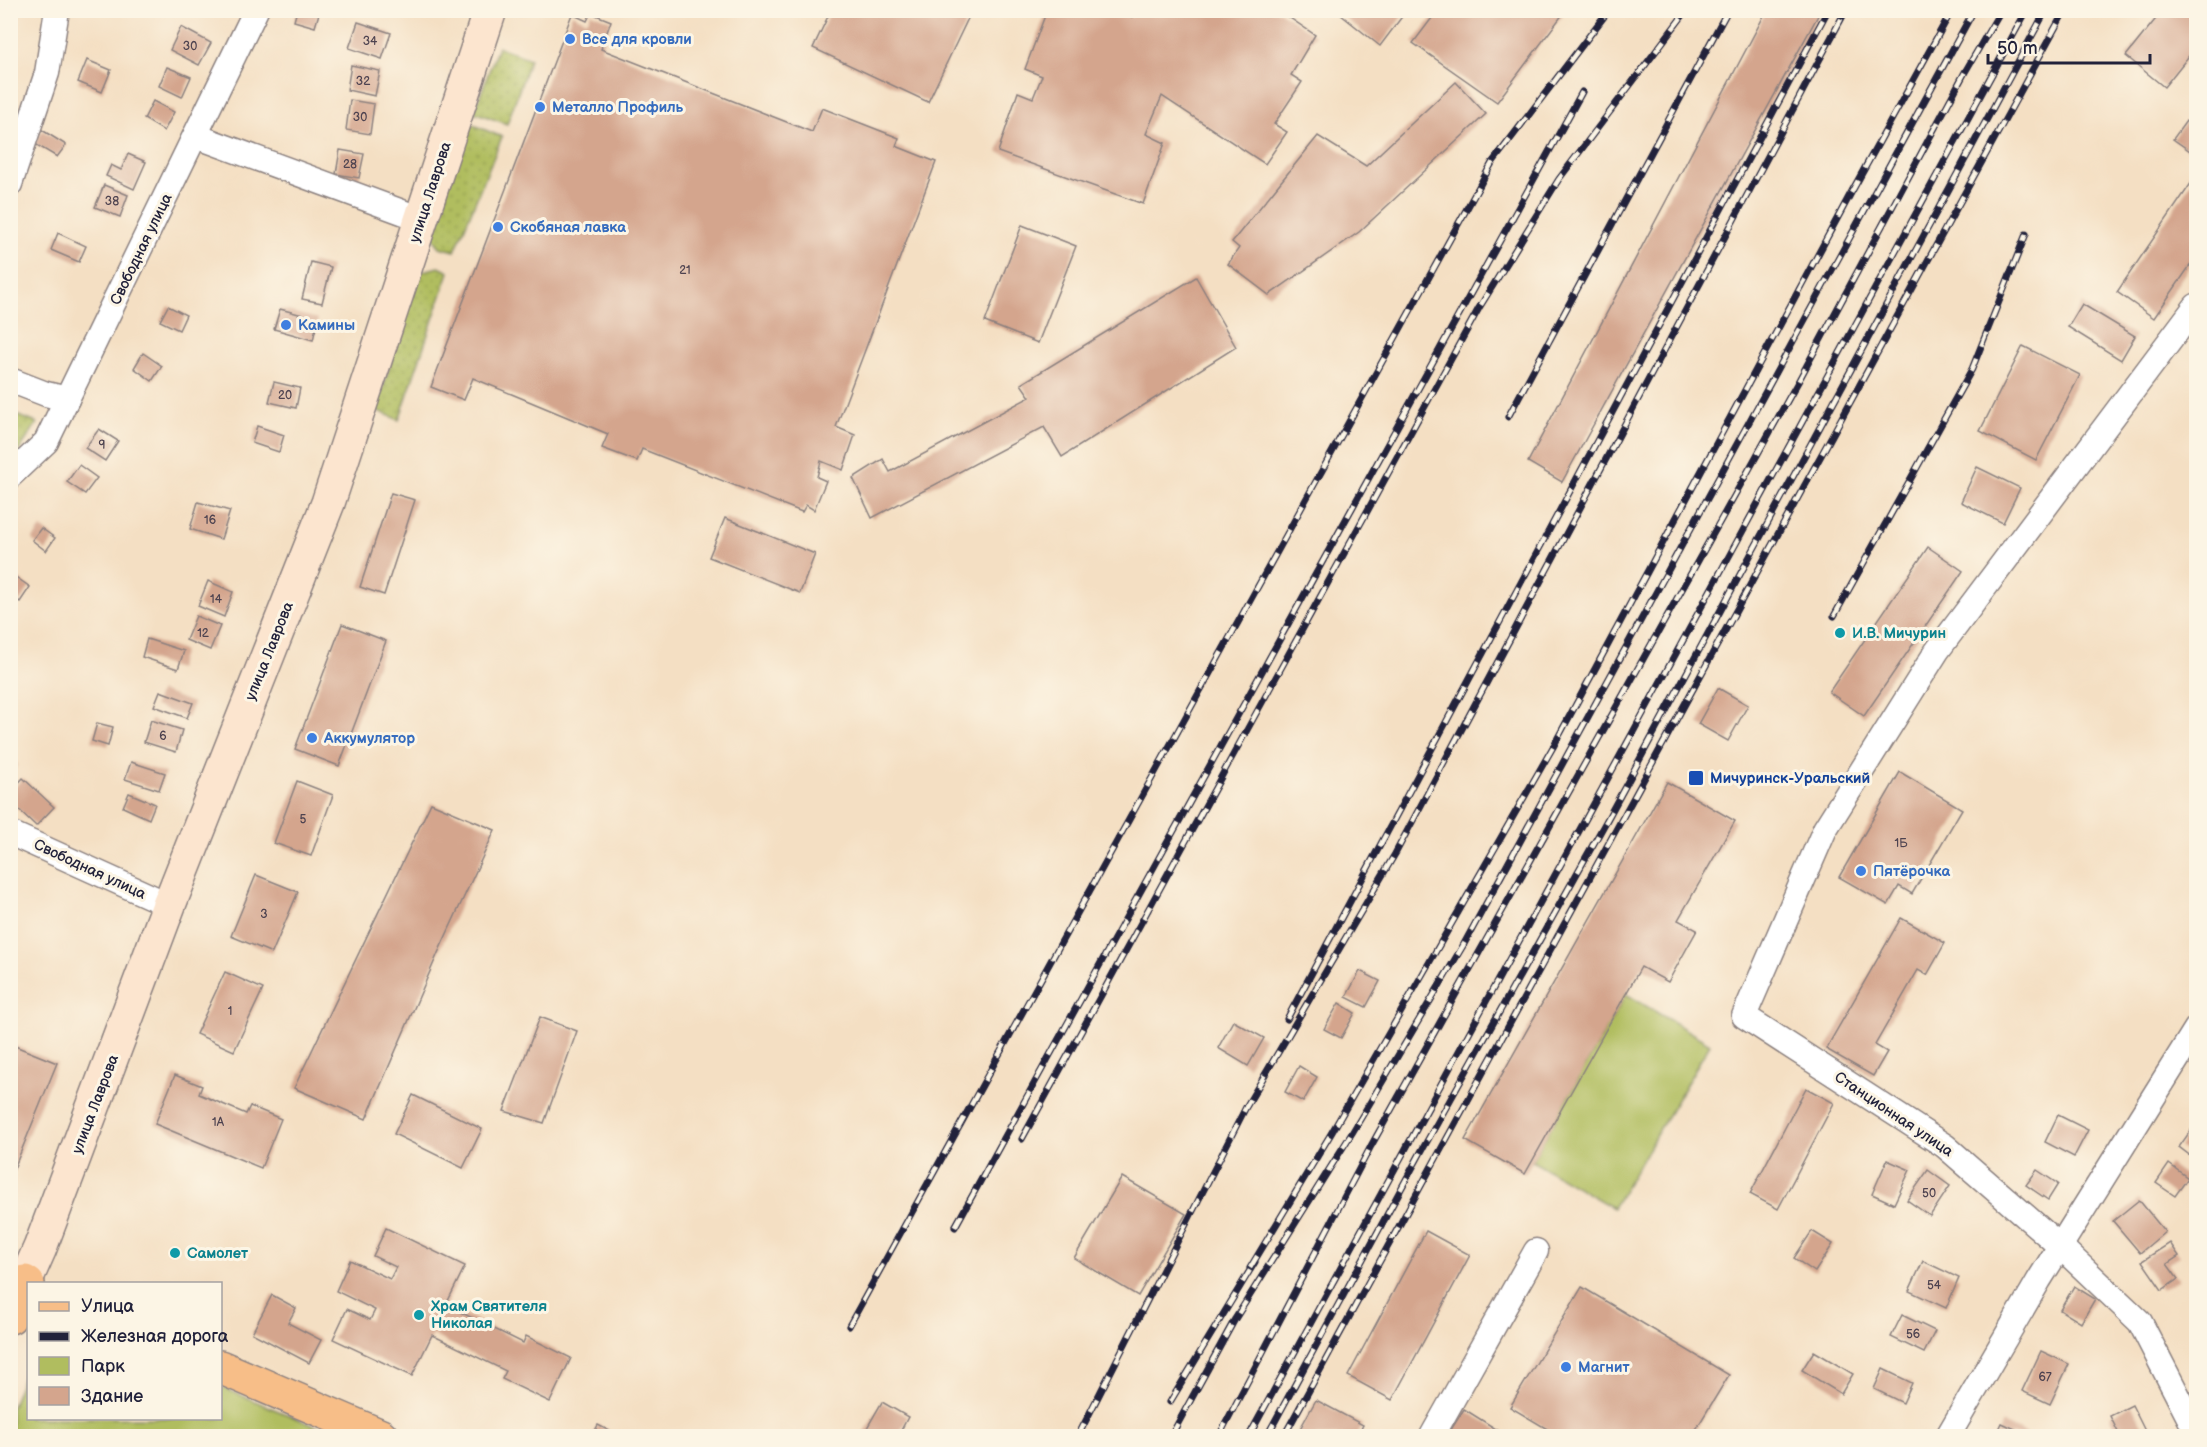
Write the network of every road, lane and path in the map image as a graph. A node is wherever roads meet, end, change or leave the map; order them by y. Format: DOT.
graph roads {
  1 [pos="57,10"];
  2 [pos="256,10"];
  3 [pos="490,10"];
  4 [pos="195,136"];
  5 [pos="10,184"];
  6 [pos="421,219"];
  7 [pos="2196,306"];
  8 [pos="10,380"];
  9 [pos="68,399"];
  10 [pos="10,476"];
  11 [pos="10,833"];
  12 [pos="169,905"];
  13 [pos="2196,1029"];
  14 [pos="2061,1247"];
  15 [pos="1536,1251"];
  16 [pos="21,1280"];
  17 [pos="10,1317"];
  18 [pos="222,1368"];
  19 [pos="2196,1431"];
  20 [pos="381,1437"];
  21 [pos="1432,1437"];
  22 [pos="1948,1437"];
  1 -- 5 [label="street"];
  2 -- 4 [label="street, Свободная улица"];
  3 -- 6 [label="main road, улица Лаврова"];
  4 -- 6 [label="street"];
  4 -- 9 [label="street, Свободная улица"];
  6 -- 12 [label="main road, улица Лаврова"];
  7 -- 14 [label="street, Станционная улица"];
  8 -- 9 [label="street"];
  9 -- 10 [label="street, Свободная улица"];
  11 -- 12 [label="street, Свободная улица"];
  12 -- 16 [label="main road, улица Лаврова"];
  13 -- 14 [label="street"];
  14 -- 19 [label="street, Станционная улица"];
  14 -- 22 [label="street"];
  15 -- 21 [label="street"];
  16 -- 17 [label="main road"];
  18 -- 20 [label="main road"];
}
